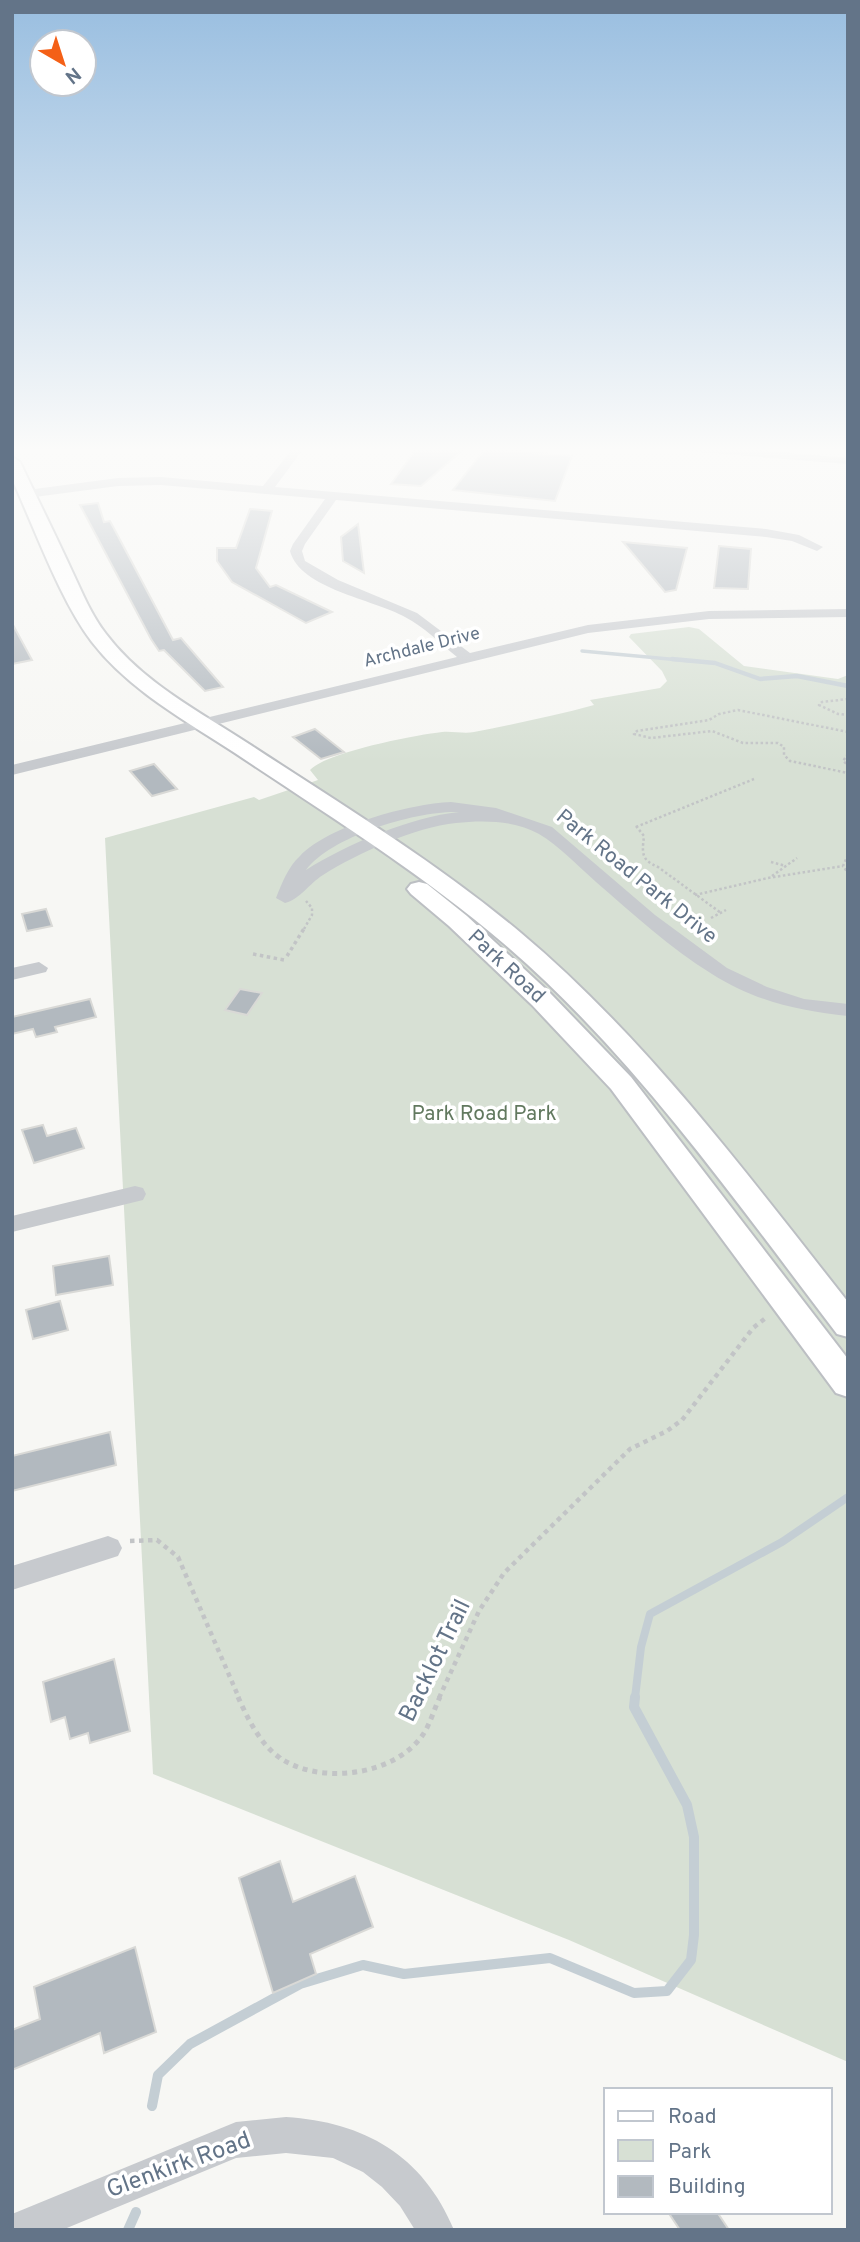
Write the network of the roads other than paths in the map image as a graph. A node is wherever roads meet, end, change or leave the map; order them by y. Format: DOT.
graph roads {
  1 [pos="55,553"];
  2 [pos="296,553"];
  3 [pos="848,613"];
  4 [pos="466,657"];
  5 [pos="192,725"];
  6 [pos="12,770"];
  7 [pos="361,839"];
  8 [pos="39,968"];
  9 [pos="12,974"];
  10 [pos="848,1010"];
  11 [pos="135,1194"];
  12 [pos="12,1224"];
  13 [pos="848,1325"];
  14 [pos="848,1384"];
  15 [pos="108,1548"];
  16 [pos="12,1578"];
  17 [pos="17,2230"];
  18 [pos="436,2230"];
  1 -- 5 [label="main road, Park Road"];
  2 -- 4 [label="street"];
  3 -- 4 [label="street, Archdale Drive"];
  4 -- 5 [label="street, Archdale Drive"];
  5 -- 6 [label="street, Archdale Drive"];
  5 -- 7 [label="main road, Park Road"];
  7 -- 10 [label="street, Park Road Park Drive"];
  7 -- 13 [label="main road, Park Road"];
  7 -- 14 [label="main road, Park Road"];
  8 -- 9 [label="street"];
  11 -- 12 [label="street"];
  15 -- 16 [label="street"];
  17 -- 18 [label="street, Glenkirk Road"];
}
